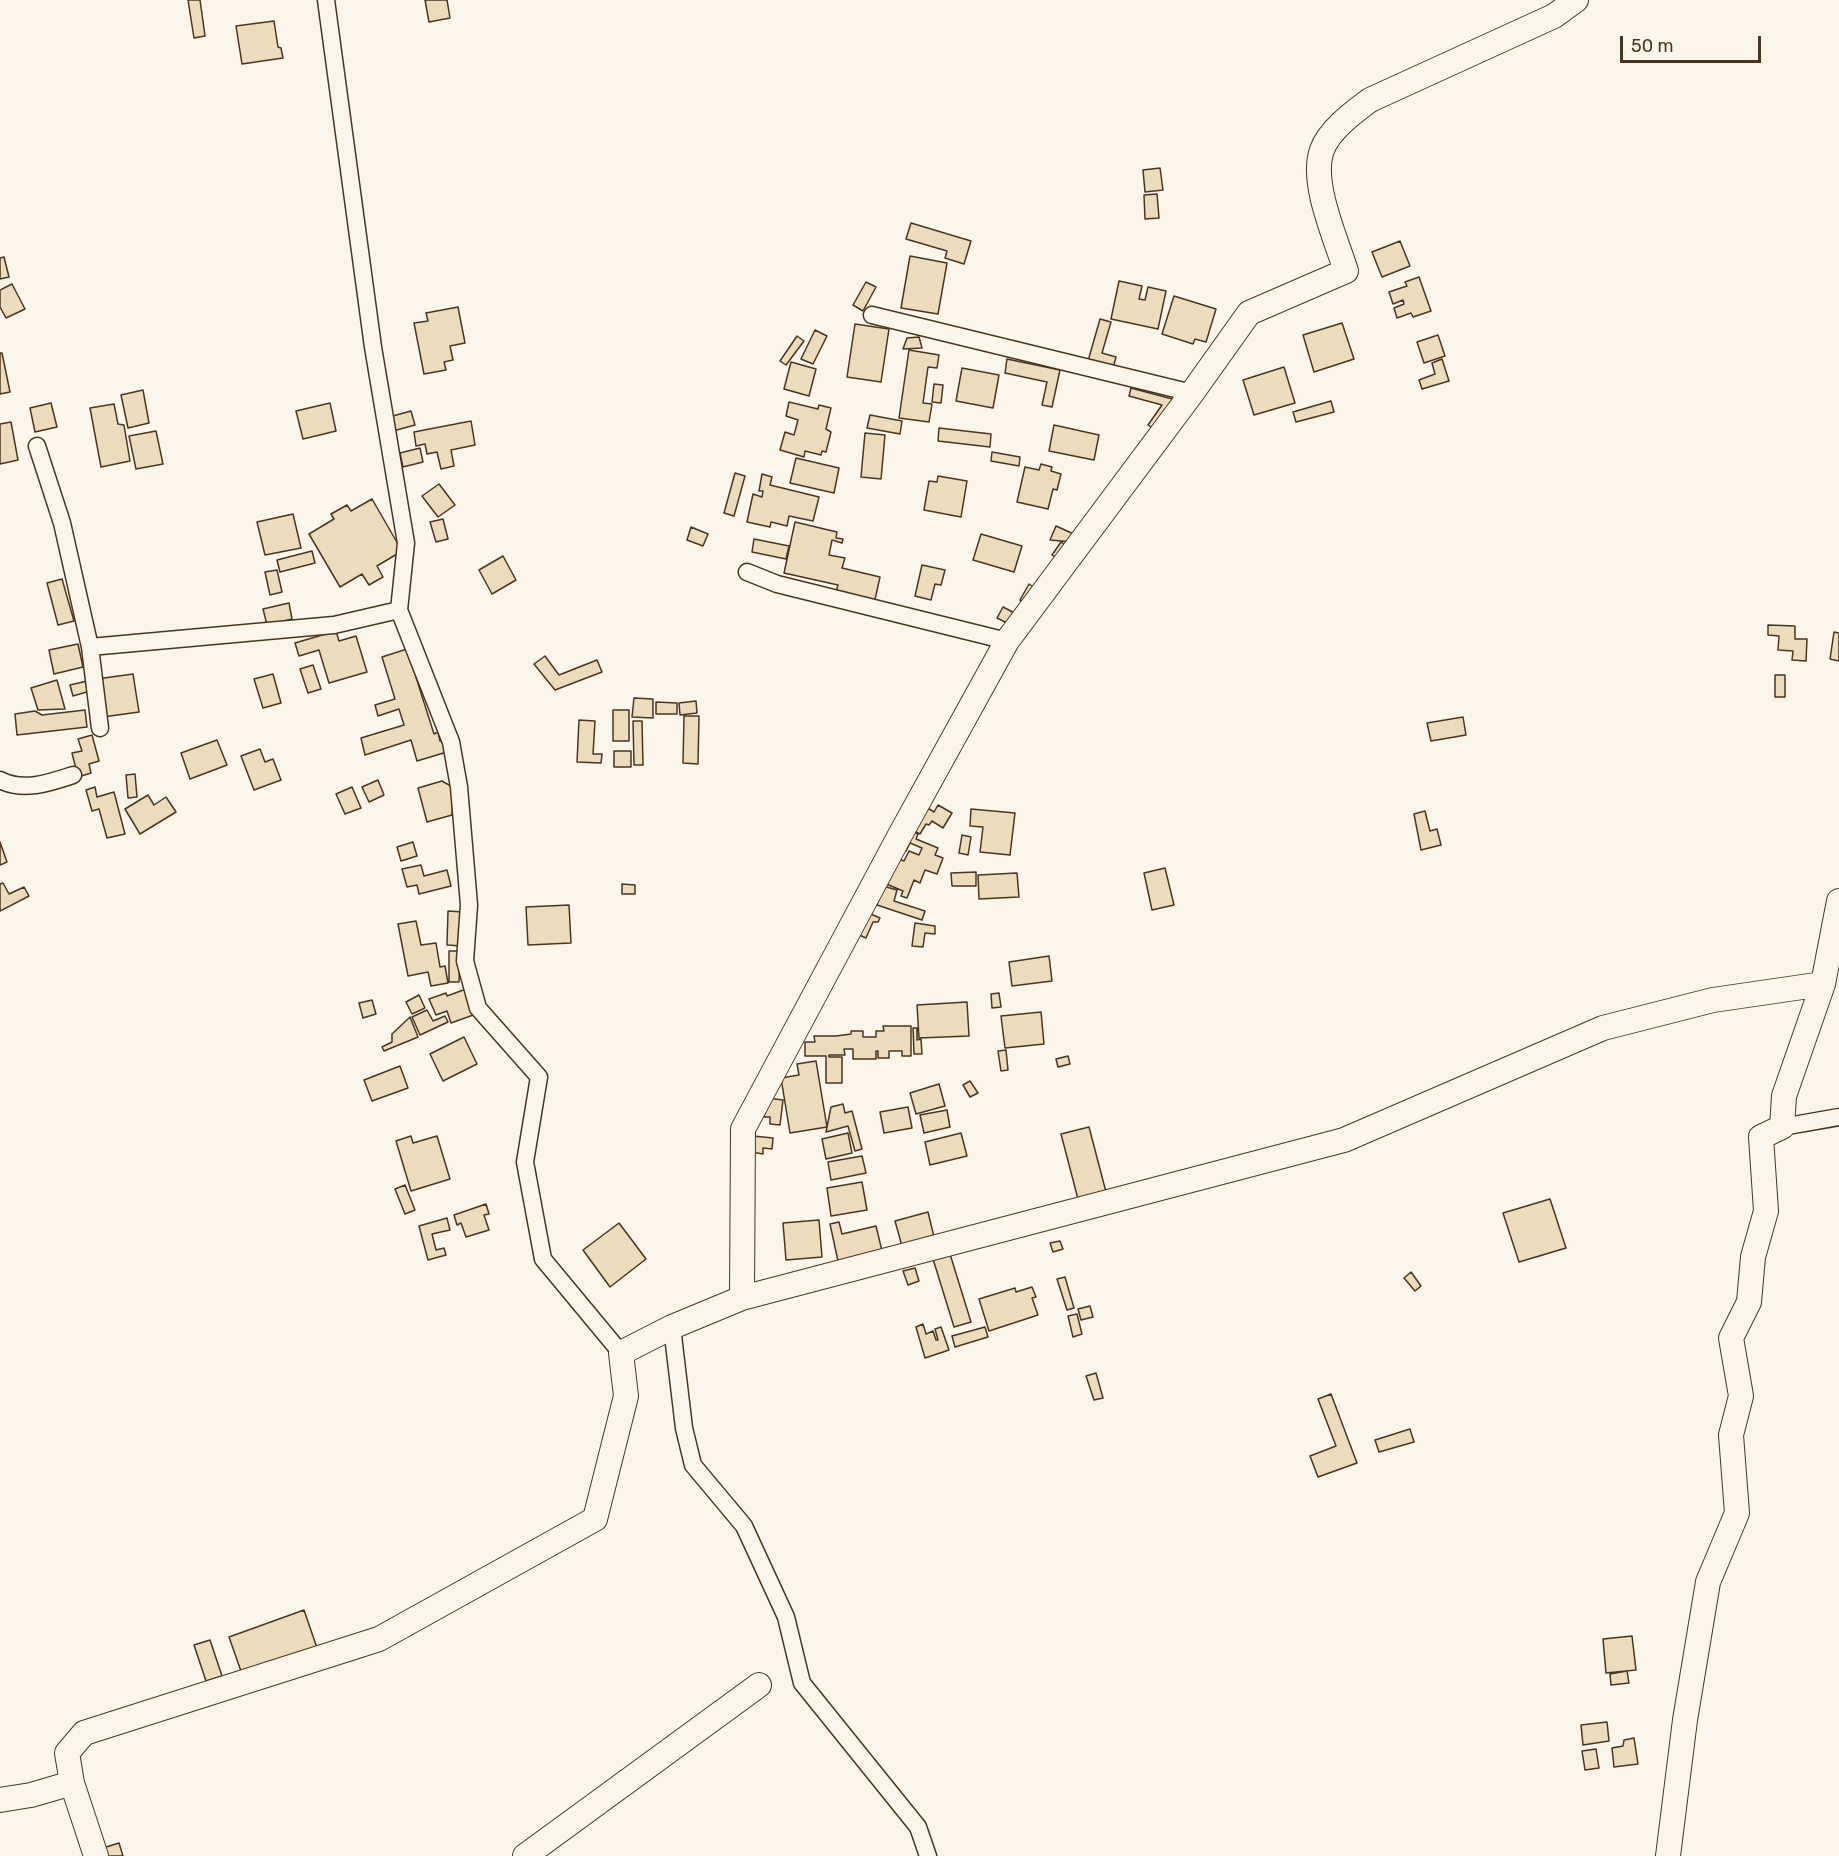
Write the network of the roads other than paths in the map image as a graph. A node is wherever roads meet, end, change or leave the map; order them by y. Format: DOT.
graph roads {
  1 [pos="326,0"];
  2 [pos="1576,0"];
  3 [pos="872,315"];
  4 [pos="1192,393"];
  5 [pos="37,446"];
  6 [pos="747,572"];
  7 [pos="399,610"];
  8 [pos="1007,641"];
  9 [pos="90,647"];
  10 [pos="100,728"];
  11 [pos="73,776"];
  12 [pos="0,780"];
  13 [pos="1839,901"];
  14 [pos="1823,984"];
  15 [pos="1839,1117"];
  16 [pos="1782,1127"];
  17 [pos="742,1298"];
  18 [pos="662,1332"];
  19 [pos="621,1353"];
  20 [pos="759,1685"];
  21 [pos="72,1783"];
  22 [pos="0,1800"];
  23 [pos="96,1856"];
  24 [pos="525,1856"];
  25 [pos="928,1856"];
  26 [pos="1668,1856"];
  1 -- 7 [label="street"];
  2 -- 4 [label="street"];
  3 -- 4 [label="street"];
  4 -- 8 [label="street"];
  5 -- 9 [label="street"];
  6 -- 8 [label="street"];
  7 -- 9 [label="street"];
  7 -- 19 [label="street"];
  8 -- 17 [label="street"];
  9 -- 10 [label="street"];
  11 -- 12 [label="street"];
  13 -- 14 [label="street"];
  14 -- 16 [label="street"];
  14 -- 17 [label="street"];
  15 -- 16 [label="street"];
  16 -- 26 [label="street"];
  17 -- 18 [label="street"];
  18 -- 19 [label="street"];
  18 -- 25 [label="street"];
  19 -- 21 [label="street"];
  20 -- 24 [label="street"];
  21 -- 22 [label="street"];
  21 -- 23 [label="street"];
}
